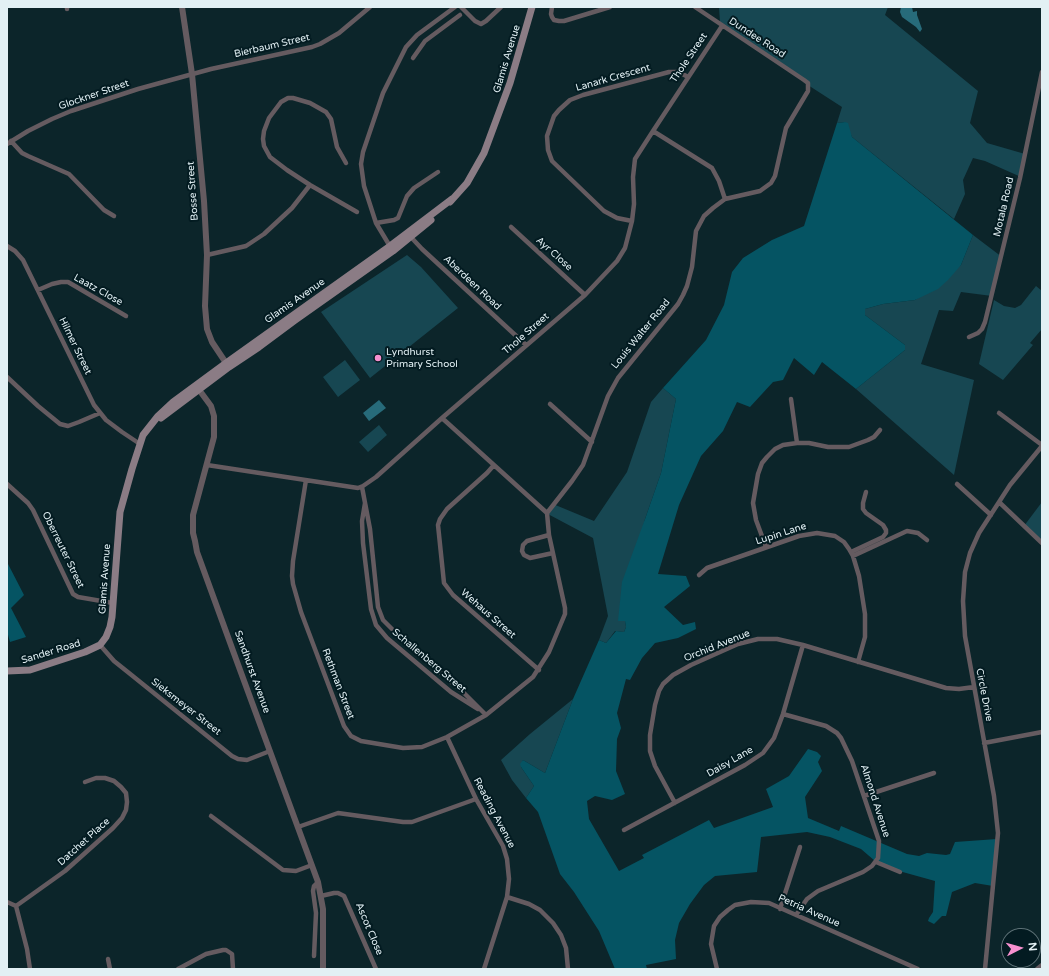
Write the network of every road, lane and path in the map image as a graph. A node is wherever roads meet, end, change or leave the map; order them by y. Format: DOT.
graph roads {
  1 [pos="182,7"];
  2 [pos="370,7"];
  3 [pos="455,7"];
  4 [pos="461,7"];
  5 [pos="501,7"];
  6 [pos="532,7"];
  7 [pos="552,7"];
  8 [pos="610,7"];
  9 [pos="695,7"];
  10 [pos="460,15"];
  11 [pos="722,26"];
  12 [pos="413,58"];
  13 [pos="1042,72"];
  14 [pos="192,74"];
  15 [pos="688,77"];
  16 [pos="808,85"];
  17 [pos="652,131"];
  18 [pos="9,142"];
  19 [pos="346,163"];
  20 [pos="438,172"];
  21 [pos="310,185"];
  22 [pos="726,199"];
  23 [pos="357,212"];
  24 [pos="114,216"];
  25 [pos="632,220"];
  26 [pos="376,223"];
  27 [pos="511,227"];
  28 [pos="409,235"];
  29 [pos="7,246"];
  30 [pos="392,249"];
  31 [pos="207,255"];
  32 [pos="38,290"];
  33 [pos="585,295"];
  34 [pos="126,316"];
  35 [pos="969,337"];
  36 [pos="526,345"];
  37 [pos="227,365"];
  38 [pos="7,377"];
  39 [pos="197,388"];
  40 [pos="791,399"];
  41 [pos="550,404"];
  42 [pos="100,413"];
  43 [pos="999,414"];
  44 [pos="442,418"];
  45 [pos="880,430"];
  46 [pos="592,442"];
  47 [pos="797,442"];
  48 [pos="140,444"];
  49 [pos="1042,445"];
  50 [pos="207,464"];
  51 [pos="494,465"];
  52 [pos="306,480"];
  53 [pos="7,484"];
  54 [pos="957,484"];
  55 [pos="362,487"];
  56 [pos="866,492"];
  57 [pos="365,501"];
  58 [pos="999,502"];
  59 [pos="547,513"];
  60 [pos="991,515"];
  61 [pos="549,535"];
  62 [pos="927,540"];
  63 [pos="1042,543"];
  64 [pos="766,547"];
  65 [pos="554,553"];
  66 [pos="852,554"];
  67 [pos="699,575"];
  68 [pos="113,603"];
  69 [pos="100,645"];
  70 [pos="803,645"];
  71 [pos="858,662"];
  72 [pos="539,670"];
  73 [pos="7,671"];
  74 [pos="974,687"];
  75 [pos="479,709"];
  76 [pos="783,714"];
  77 [pos="486,715"];
  78 [pos="1042,732"];
  79 [pos="446,737"];
  80 [pos="984,743"];
  81 [pos="270,751"];
  82 [pos="934,773"];
  83 [pos="85,782"];
  84 [pos="864,796"];
  85 [pos="476,799"];
  86 [pos="674,803"];
  87 [pos="211,816"];
  88 [pos="298,827"];
  89 [pos="624,830"];
  90 [pos="800,847"];
  91 [pos="876,862"];
  92 [pos="312,865"];
  93 [pos="900,872"];
  94 [pos="318,882"];
  95 [pos="321,896"];
  96 [pos="507,897"];
  97 [pos="7,902"];
  98 [pos="16,906"];
  99 [pos="780,909"];
  100 [pos="796,915"];
  101 [pos="314,956"];
  102 [pos="108,958"];
  103 [pos="1042,965"];
  104 [pos="30,969"];
  105 [pos="110,969"];
  106 [pos="178,969"];
  107 [pos="234,969"];
  108 [pos="323,969"];
  109 [pos="376,969"];
  110 [pos="484,969"];
  111 [pos="568,969"];
  112 [pos="717,969"];
  113 [pos="918,969"];
  114 [pos="985,969"];
  115 [pos="1037,969"];
  1 -- 14 [label="street, Bosse Street"];
  2 -- 14 [label="street, Bierbaum Street"];
  3 -- 26 [label="street"];
  4 -- 5 [label="street"];
  6 -- 28 [label="main road, Glamis Avenue"];
  7 -- 8 [label="street"];
  9 -- 11 [label="street, Dundee Road"];
  10 -- 12 [label="street"];
  11 -- 15 [label="street, Thole Street"];
  11 -- 16 [label="street, Dundee Road"];
  13 -- 35 [label="street, Motala Road"];
  14 -- 18 [label="street, Glockner Street"];
  14 -- 31 [label="street, Bosse Street"];
  15 -- 17 [label="street, Thole Street"];
  15 -- 25 [label="street, Lanark Crescent"];
  16 -- 22 [label="street, Louis Walter Road"];
  17 -- 22 [label="street"];
  17 -- 25 [label="street, Thole Street"];
  18 -- 24 [label="street"];
  19 -- 21 [label="street"];
  20 -- 26 [label="street"];
  21 -- 23 [label="street"];
  21 -- 31 [label="street"];
  22 -- 46 [label="street, Louis Walter Road"];
  25 -- 33 [label="street, Thole Street"];
  26 -- 30 [label="street"];
  27 -- 33 [label="street, Ayr Close"];
  28 -- 30 [label="main road, Glamis Avenue"];
  28 -- 36 [label="street, Aberdeen Road"];
  29 -- 32 [label="street, Hilmer Street"];
  30 -- 37 [label="main road, Glamis Avenue"];
  31 -- 37 [label="street, Bosse Street"];
  32 -- 34 [label="street, Laatz Close"];
  32 -- 42 [label="street, Hilmer Street"];
  33 -- 36 [label="street, Thole Street"];
  36 -- 44 [label="street, Thole Street"];
  37 -- 39 [label="main road, Glamis Avenue"];
  38 -- 42 [label="street"];
  39 -- 48 [label="main road, Glamis Avenue"];
  39 -- 50 [label="street, Sandhurst Avenue"];
  40 -- 47 [label="street"];
  41 -- 46 [label="street"];
  42 -- 48 [label="street, Hilmer Street"];
  43 -- 49 [label="street"];
  44 -- 51 [label="street"];
  44 -- 55 [label="street, Thole Street"];
  45 -- 47 [label="street"];
  46 -- 59 [label="street, Louis Walter Road"];
  47 -- 64 [label="street"];
  48 -- 68 [label="main road, Glamis Avenue"];
  49 -- 58 [label="street, Circle Drive"];
  50 -- 52 [label="street"];
  50 -- 81 [label="street, Sandhurst Avenue"];
  51 -- 59 [label="street"];
  51 -- 72 [label="street, Wehaus Street"];
  52 -- 55 [label="street"];
  52 -- 79 [label="street, Rethman Street"];
  53 -- 68 [label="street, Oberreuter Street"];
  54 -- 60 [label="street"];
  55 -- 57 [label="street, Schallenberg Street"];
  56 -- 66 [label="street"];
  57 -- 75 [label="street, Schallenberg Street"];
  57 -- 75 [label="street, Schallenberg Street"];
  58 -- 60 [label="street, Circle Drive"];
  58 -- 63 [label="street"];
  59 -- 61 [label="street, Rethman Street"];
  60 -- 74 [label="street, Circle Drive"];
  61 -- 65 [label="street, Rethman Street"];
  61 -- 65 [label="street"];
  62 -- 66 [label="street"];
  64 -- 66 [label="street, Lupin Lane"];
  64 -- 67 [label="street, Lupin Lane"];
  65 -- 72 [label="street, Rethman Street"];
  66 -- 71 [label="street, Lupin Lane"];
  68 -- 69 [label="main road, Glamis Avenue"];
  69 -- 73 [label="main road, Sander Road"];
  69 -- 81 [label="street, Sieksmeyer Street"];
  70 -- 71 [label="street, Orchid Avenue"];
  70 -- 76 [label="street, Daisy Lane"];
  70 -- 86 [label="street, Orchid Avenue"];
  71 -- 74 [label="street, Orchid Avenue"];
  72 -- 77 [label="street, Rethman Street"];
  74 -- 80 [label="street, Circle Drive"];
  75 -- 77 [label="street, Schallenberg Street"];
  76 -- 84 [label="street, Almond Avenue"];
  76 -- 86 [label="street, Daisy Lane"];
  77 -- 79 [label="street, Rethman Street"];
  78 -- 80 [label="street"];
  79 -- 85 [label="street, Reading Avenue"];
  80 -- 114 [label="street, Circle Drive"];
  81 -- 88 [label="street, Sandhurst Avenue"];
  82 -- 84 [label="street"];
  83 -- 98 [label="street, Datchet Place"];
  84 -- 91 [label="street, Almond Avenue"];
  85 -- 88 [label="street"];
  85 -- 96 [label="street, Reading Avenue"];
  86 -- 89 [label="street, Daisy Lane"];
  87 -- 92 [label="street"];
  88 -- 92 [label="street, Sandhurst Avenue"];
  90 -- 99 [label="street"];
  91 -- 93 [label="street"];
  91 -- 100 [label="street"];
  92 -- 94 [label="street, Sandhurst Avenue"];
  94 -- 95 [label="street, Sandhurst Avenue"];
  94 -- 101 [label="street"];
  95 -- 108 [label="street, Sandhurst Avenue"];
  95 -- 109 [label="street, Ascot Close"];
  96 -- 110 [label="street, Reading Avenue"];
  96 -- 111 [label="street"];
  97 -- 98 [label="street"];
  98 -- 104 [label="street"];
  99 -- 100 [label="street, Petria Avenue"];
  99 -- 112 [label="street, Petria Avenue"];
  100 -- 113 [label="street, Petria Avenue"];
  102 -- 105 [label="street"];
  103 -- 115 [label="street"];
  106 -- 107 [label="street"];
}
